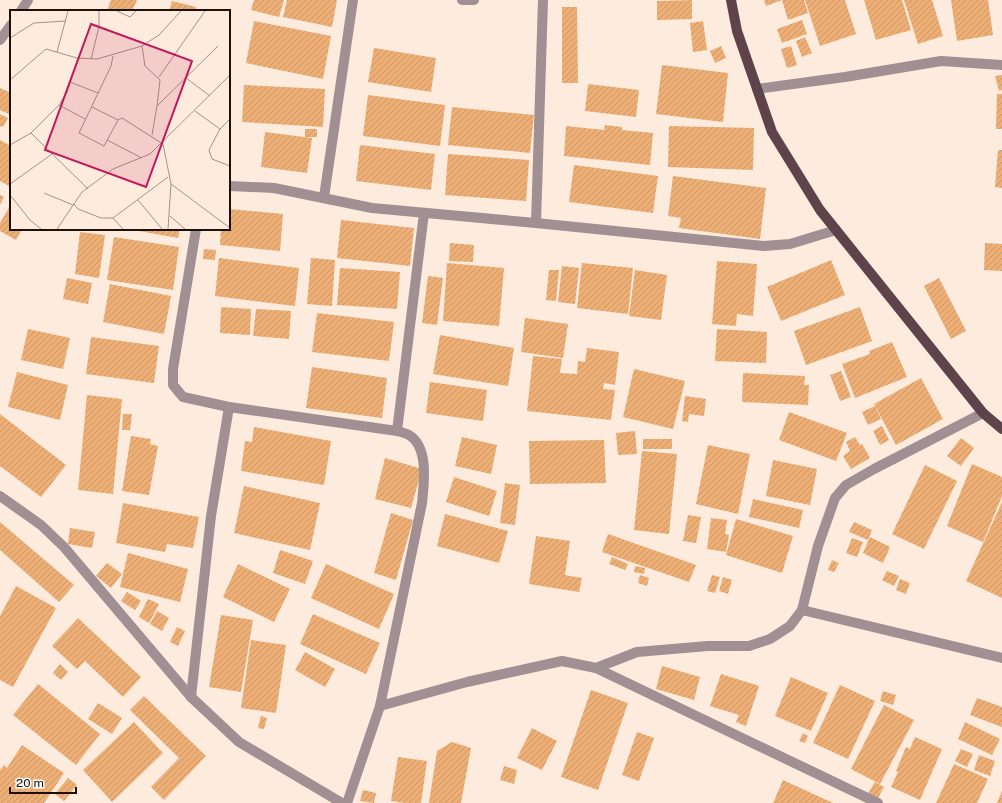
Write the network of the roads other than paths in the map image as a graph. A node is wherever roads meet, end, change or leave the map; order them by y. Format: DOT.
graph roads {
  1 [pos="28,0"];
  2 [pos="352,0"];
  3 [pos="462,0"];
  4 [pos="474,0"];
  5 [pos="543,0"];
  6 [pos="731,0"];
  7 [pos="22,10"];
  8 [pos="10,26"];
  9 [pos="0,40"];
  10 [pos="1002,65"];
  11 [pos="757,89"];
  12 [pos="230,186"];
  13 [pos="324,198"];
  14 [pos="424,213"];
  15 [pos="536,223"];
  16 [pos="196,230"];
  17 [pos="836,230"];
  18 [pos="228,406"];
  19 [pos="983,413"];
  20 [pos="1002,429"];
  21 [pos="397,430"];
  22 [pos="0,496"];
  23 [pos="802,610"];
  24 [pos="1002,658"];
  25 [pos="596,668"];
  26 [pos="191,697"];
  27 [pos="380,706"];
  28 [pos="867,801"];
  29 [pos="342,803"];
  30 [pos="347,803"];
  31 [pos="878,803"];
  1 -- 7 [label="street"];
  2 -- 13 [label="street"];
  3 -- 4 [label="street"];
  5 -- 15 [label="street"];
  6 -- 11 [label="main road"];
  8 -- 9 [label="street"];
  10 -- 11 [label="street"];
  11 -- 17 [label="main road"];
  12 -- 13 [label="street"];
  13 -- 14 [label="street"];
  14 -- 15 [label="street"];
  14 -- 21 [label="street"];
  15 -- 17 [label="street"];
  16 -- 18 [label="street"];
  17 -- 19 [label="main road"];
  18 -- 21 [label="street"];
  18 -- 26 [label="street"];
  19 -- 20 [label="main road"];
  19 -- 23 [label="street"];
  21 -- 27 [label="street"];
  22 -- 26 [label="street"];
  23 -- 24 [label="street"];
  23 -- 25 [label="street"];
  25 -- 27 [label="street"];
  25 -- 28 [label="street"];
  26 -- 29 [label="street"];
  27 -- 30 [label="street"];
  28 -- 31 [label="street"];
}
